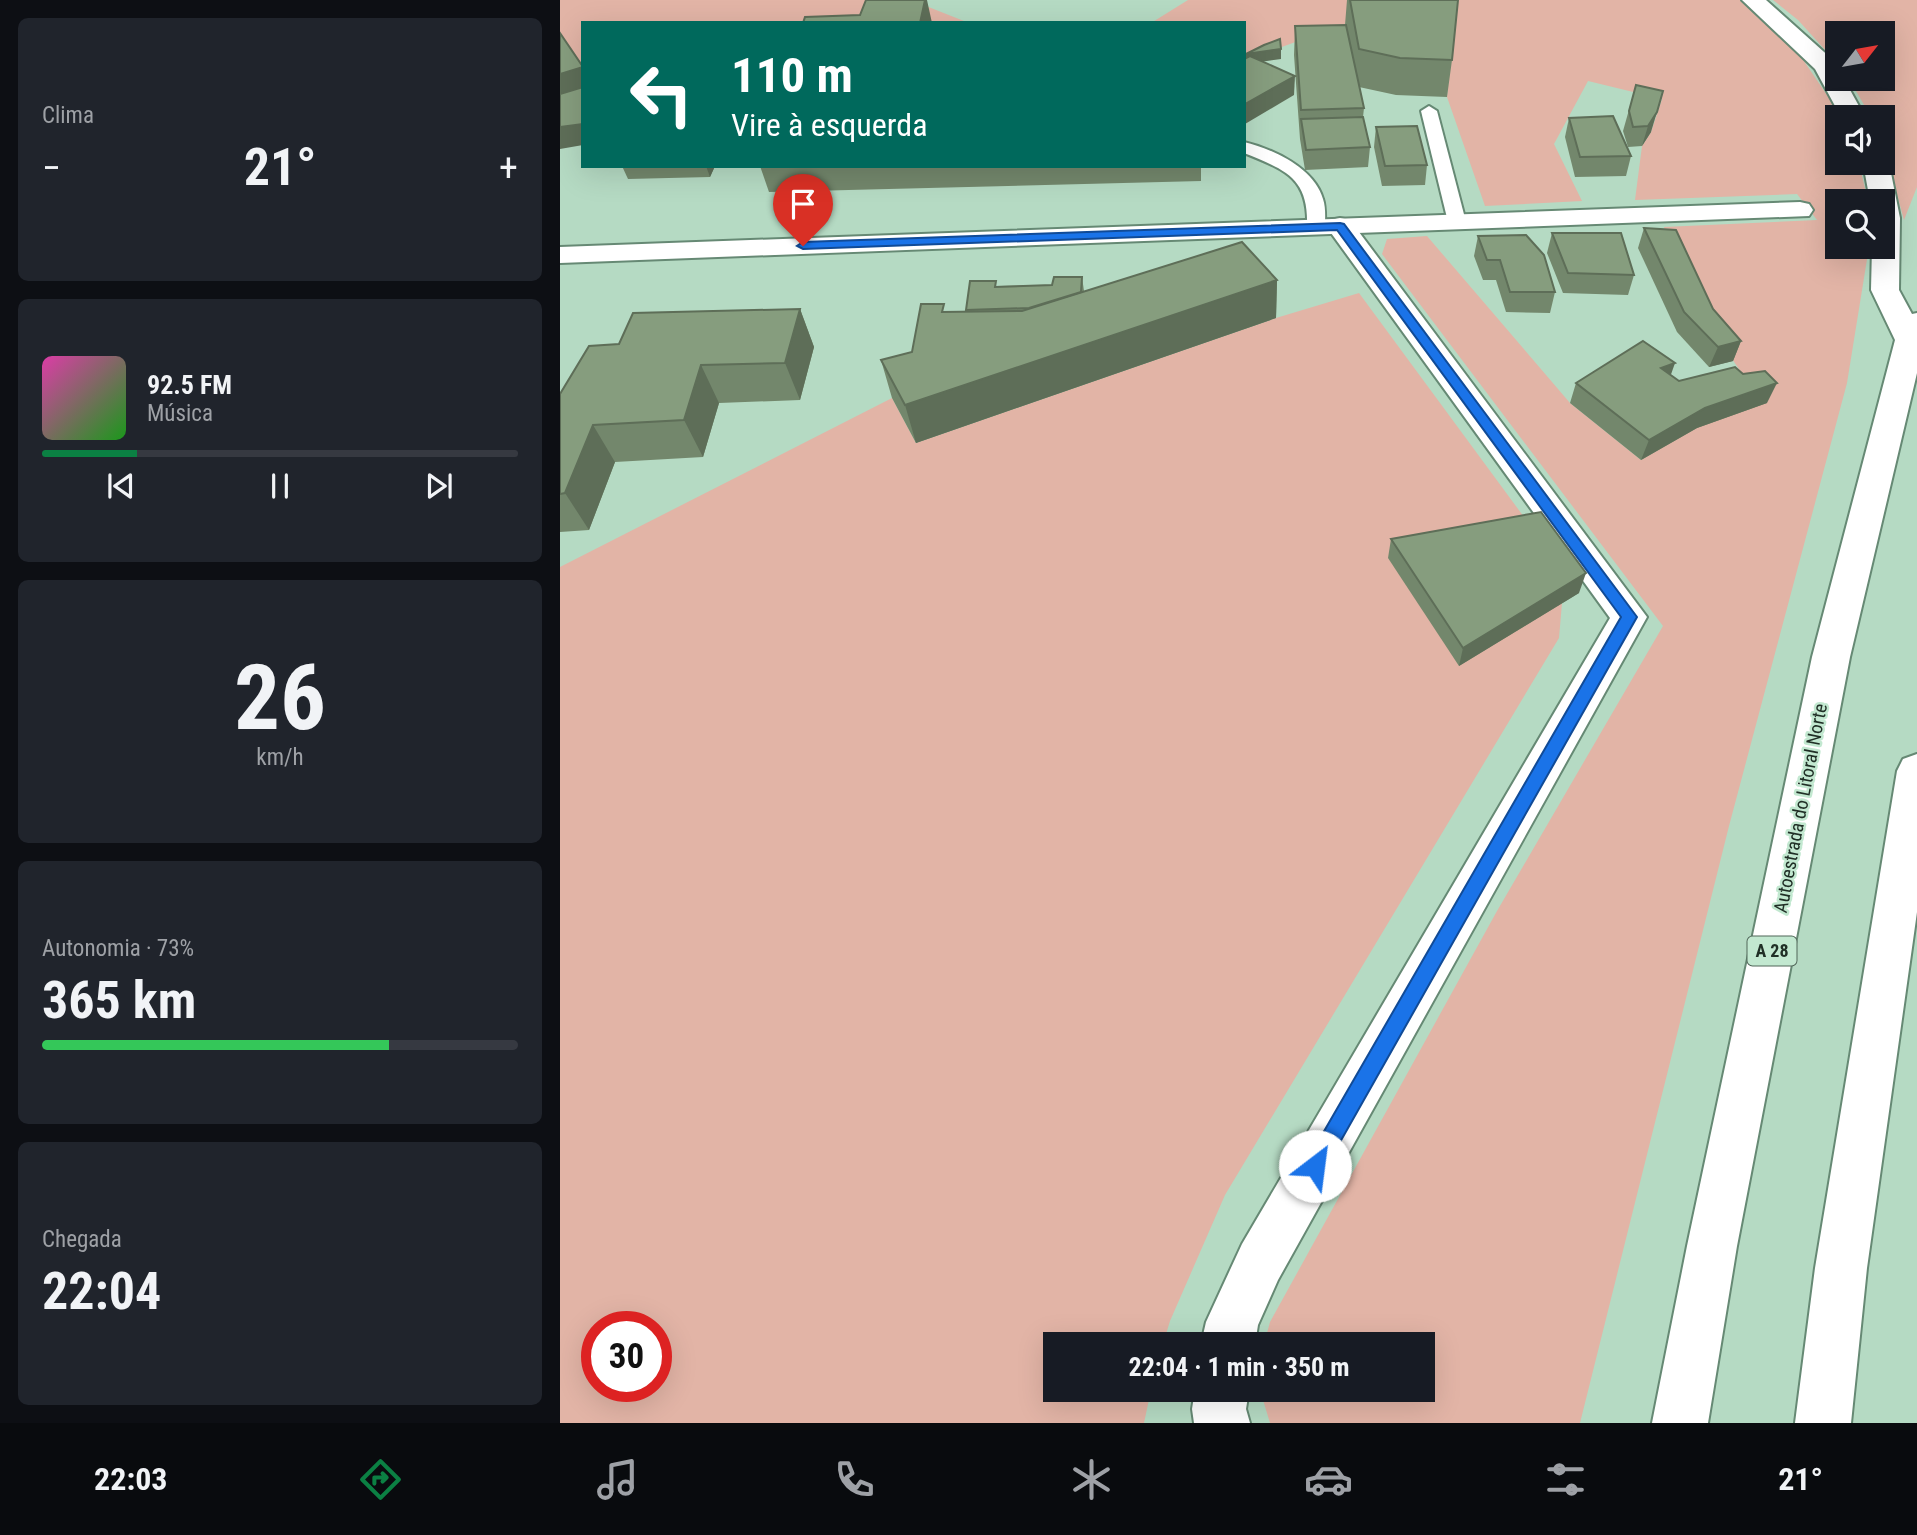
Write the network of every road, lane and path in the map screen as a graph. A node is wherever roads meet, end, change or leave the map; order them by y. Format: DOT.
graph roads {
  1 [pos="1754,0"];
  2 [pos="1847,105"];
  3 [pos="1429,111"];
  4 [pos="1246,148"];
  5 [pos="1878,175"];
  6 [pos="1800,209"];
  7 [pos="1457,222"];
  8 [pos="1328,227"];
  9 [pos="560,255"];
  10 [pos="1914,331"];
  11 [pos="1917,771"];
  12 [pos="1230,1332"];
  13 [pos="1220,1402"];
  14 [pos="1222,1423"];
  15 [pos="1680,1423"];
  16 [pos="1823,1423"];
  1 -- 2 [label="main road"];
  3 -- 7 [label="lane"];
  4 -- 8 [label="lane"];
  5 -- 10 [label="main road"];
  6 -- 7 [label="main road"];
  7 -- 8 [label="main road"];
  8 -- 9 [label="main road"];
  8 -- 12 [label="main road"];
  10 -- 15 [label="main road, Autoestrada do Litoral Norte / A 28"];
  11 -- 16 [label="main road"];
  13 -- 14 [label="main road"];
}
